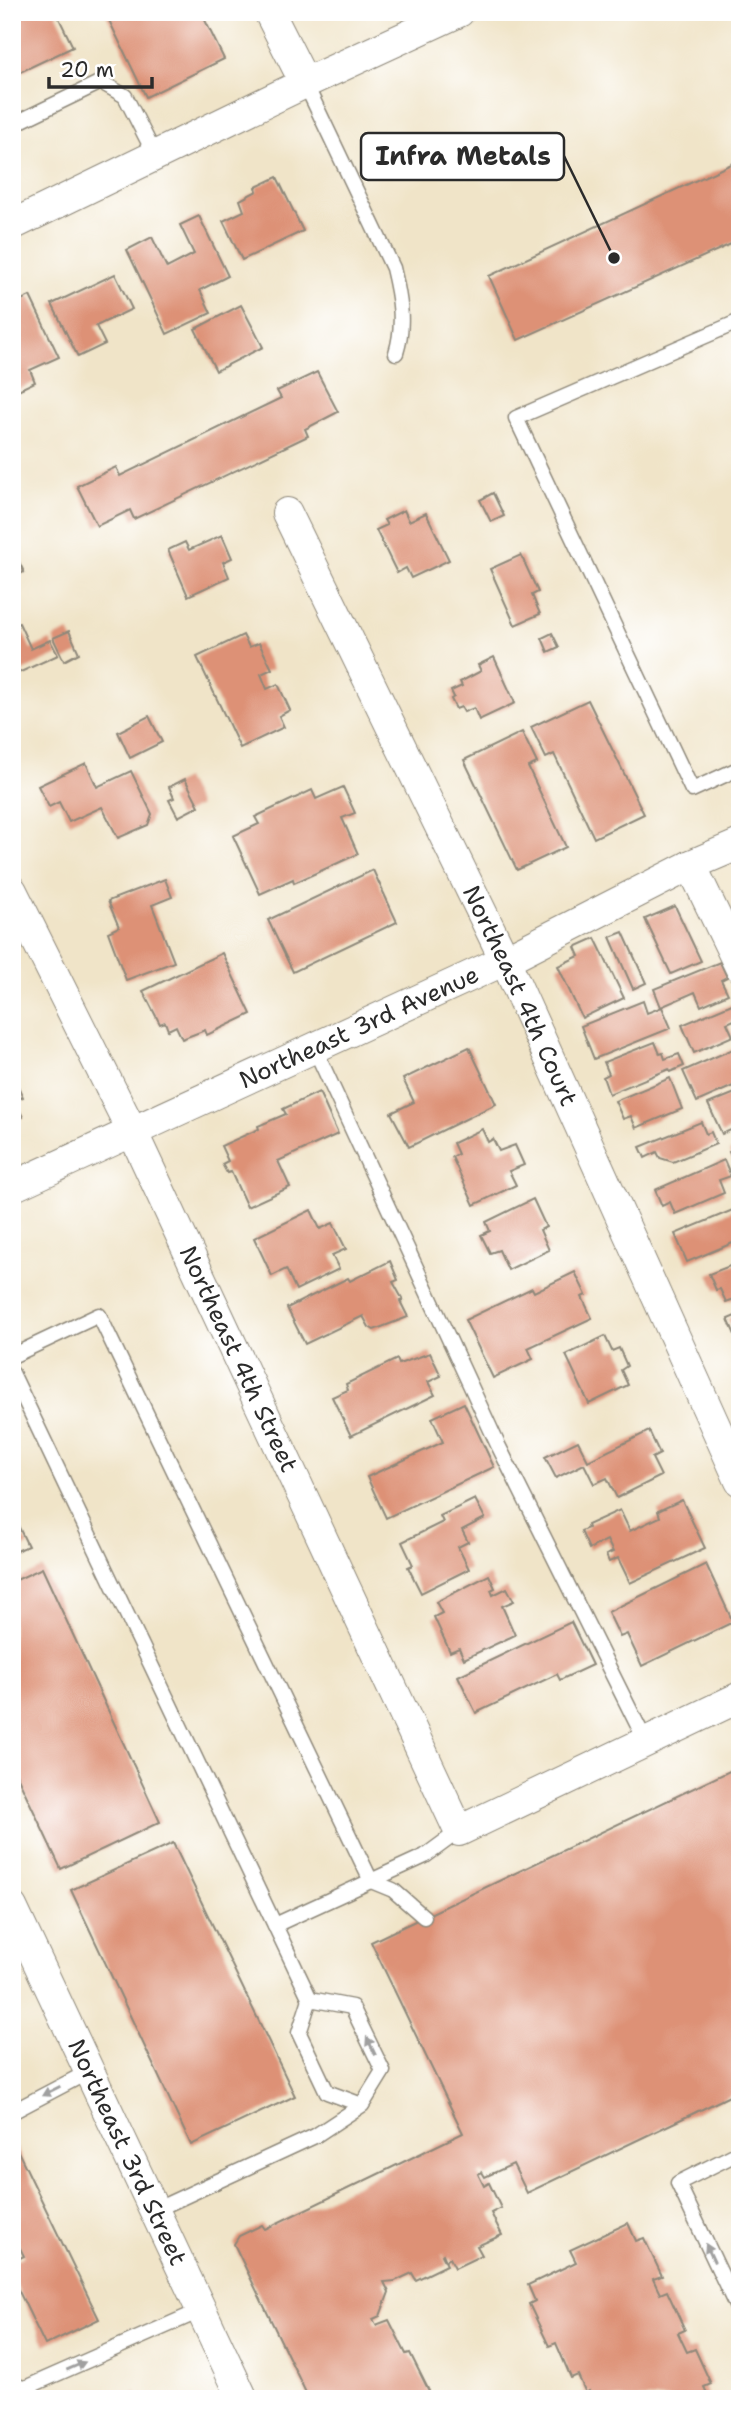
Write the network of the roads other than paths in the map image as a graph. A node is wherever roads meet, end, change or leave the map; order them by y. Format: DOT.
graph roads {
  1 [pos="269,12"];
  2 [pos="459,12"];
  3 [pos="305,83"];
  4 [pos="12,125"];
  5 [pos="155,155"];
  6 [pos="12,225"];
  7 [pos="740,321"];
  8 [pos="396,353"];
  9 [pos="287,513"];
  10 [pos="740,768"];
  11 [pos="740,844"];
  12 [pos="691,865"];
  13 [pos="12,891"];
  14 [pos="505,960"];
  15 [pos="740,967"];
  16 [pos="314,1047"];
  17 [pos="132,1131"];
  18 [pos="12,1187"];
  19 [pos="12,1356"];
  20 [pos="12,1373"];
  21 [pos="740,1481"];
  22 [pos="740,1697"];
  23 [pos="646,1742"];
  24 [pos="459,1830"];
  25 [pos="371,1881"];
  26 [pos="12,1907"];
  27 [pos="424,1917"];
  28 [pos="275,1925"];
  29 [pos="310,1999"];
  30 [pos="90,2071"];
  31 [pos="362,2105"];
  32 [pos="12,2112"];
  33 [pos="740,2152"];
  34 [pos="155,2210"];
  35 [pos="202,2310"];
  36 [pos="740,2314"];
  37 [pos="12,2385"];
  38 [pos="243,2399"];
  1 -- 3 [label="street"];
  2 -- 3 [label="street"];
  3 -- 5 [label="street"];
  3 -- 8 [label="lane"];
  4 -- 5 [label="lane"];
  5 -- 6 [label="street"];
  7 -- 10 [label="lane"];
  9 -- 14 [label="street, Northeast 4th Court"];
  11 -- 12 [label="street, Northeast 3rd Avenue"];
  12 -- 14 [label="street, Northeast 3rd Avenue"];
  12 -- 15 [label="street"];
  13 -- 17 [label="street, Northeast 4th Street"];
  14 -- 16 [label="street, Northeast 3rd Avenue"];
  14 -- 21 [label="street, Northeast 4th Court"];
  16 -- 17 [label="street, Northeast 3rd Avenue"];
  16 -- 23 [label="lane"];
  17 -- 18 [label="street, Northeast 3rd Avenue"];
  17 -- 24 [label="street, Northeast 4th Street"];
  19 -- 25 [label="lane"];
  20 -- 28 [label="lane"];
  22 -- 23 [label="street"];
  23 -- 24 [label="street"];
  24 -- 25 [label="lane"];
  25 -- 27 [label="lane"];
  25 -- 28 [label="lane"];
  26 -- 30 [label="street, Northeast 3rd Street"];
  28 -- 29 [label="lane"];
  29 -- 31 [label="lane"];
  31 -- 29 [label="lane, one-way"];
  30 -- 32 [label="lane, one-way"];
  30 -- 34 [label="street, Northeast 3rd Street"];
  31 -- 34 [label="lane"];
  36 -- 33 [label="lane, one-way"];
  34 -- 35 [label="street, Northeast 3rd Street"];
  37 -- 35 [label="lane, one-way"];
  35 -- 38 [label="street, Northeast 3rd Street"];
}
